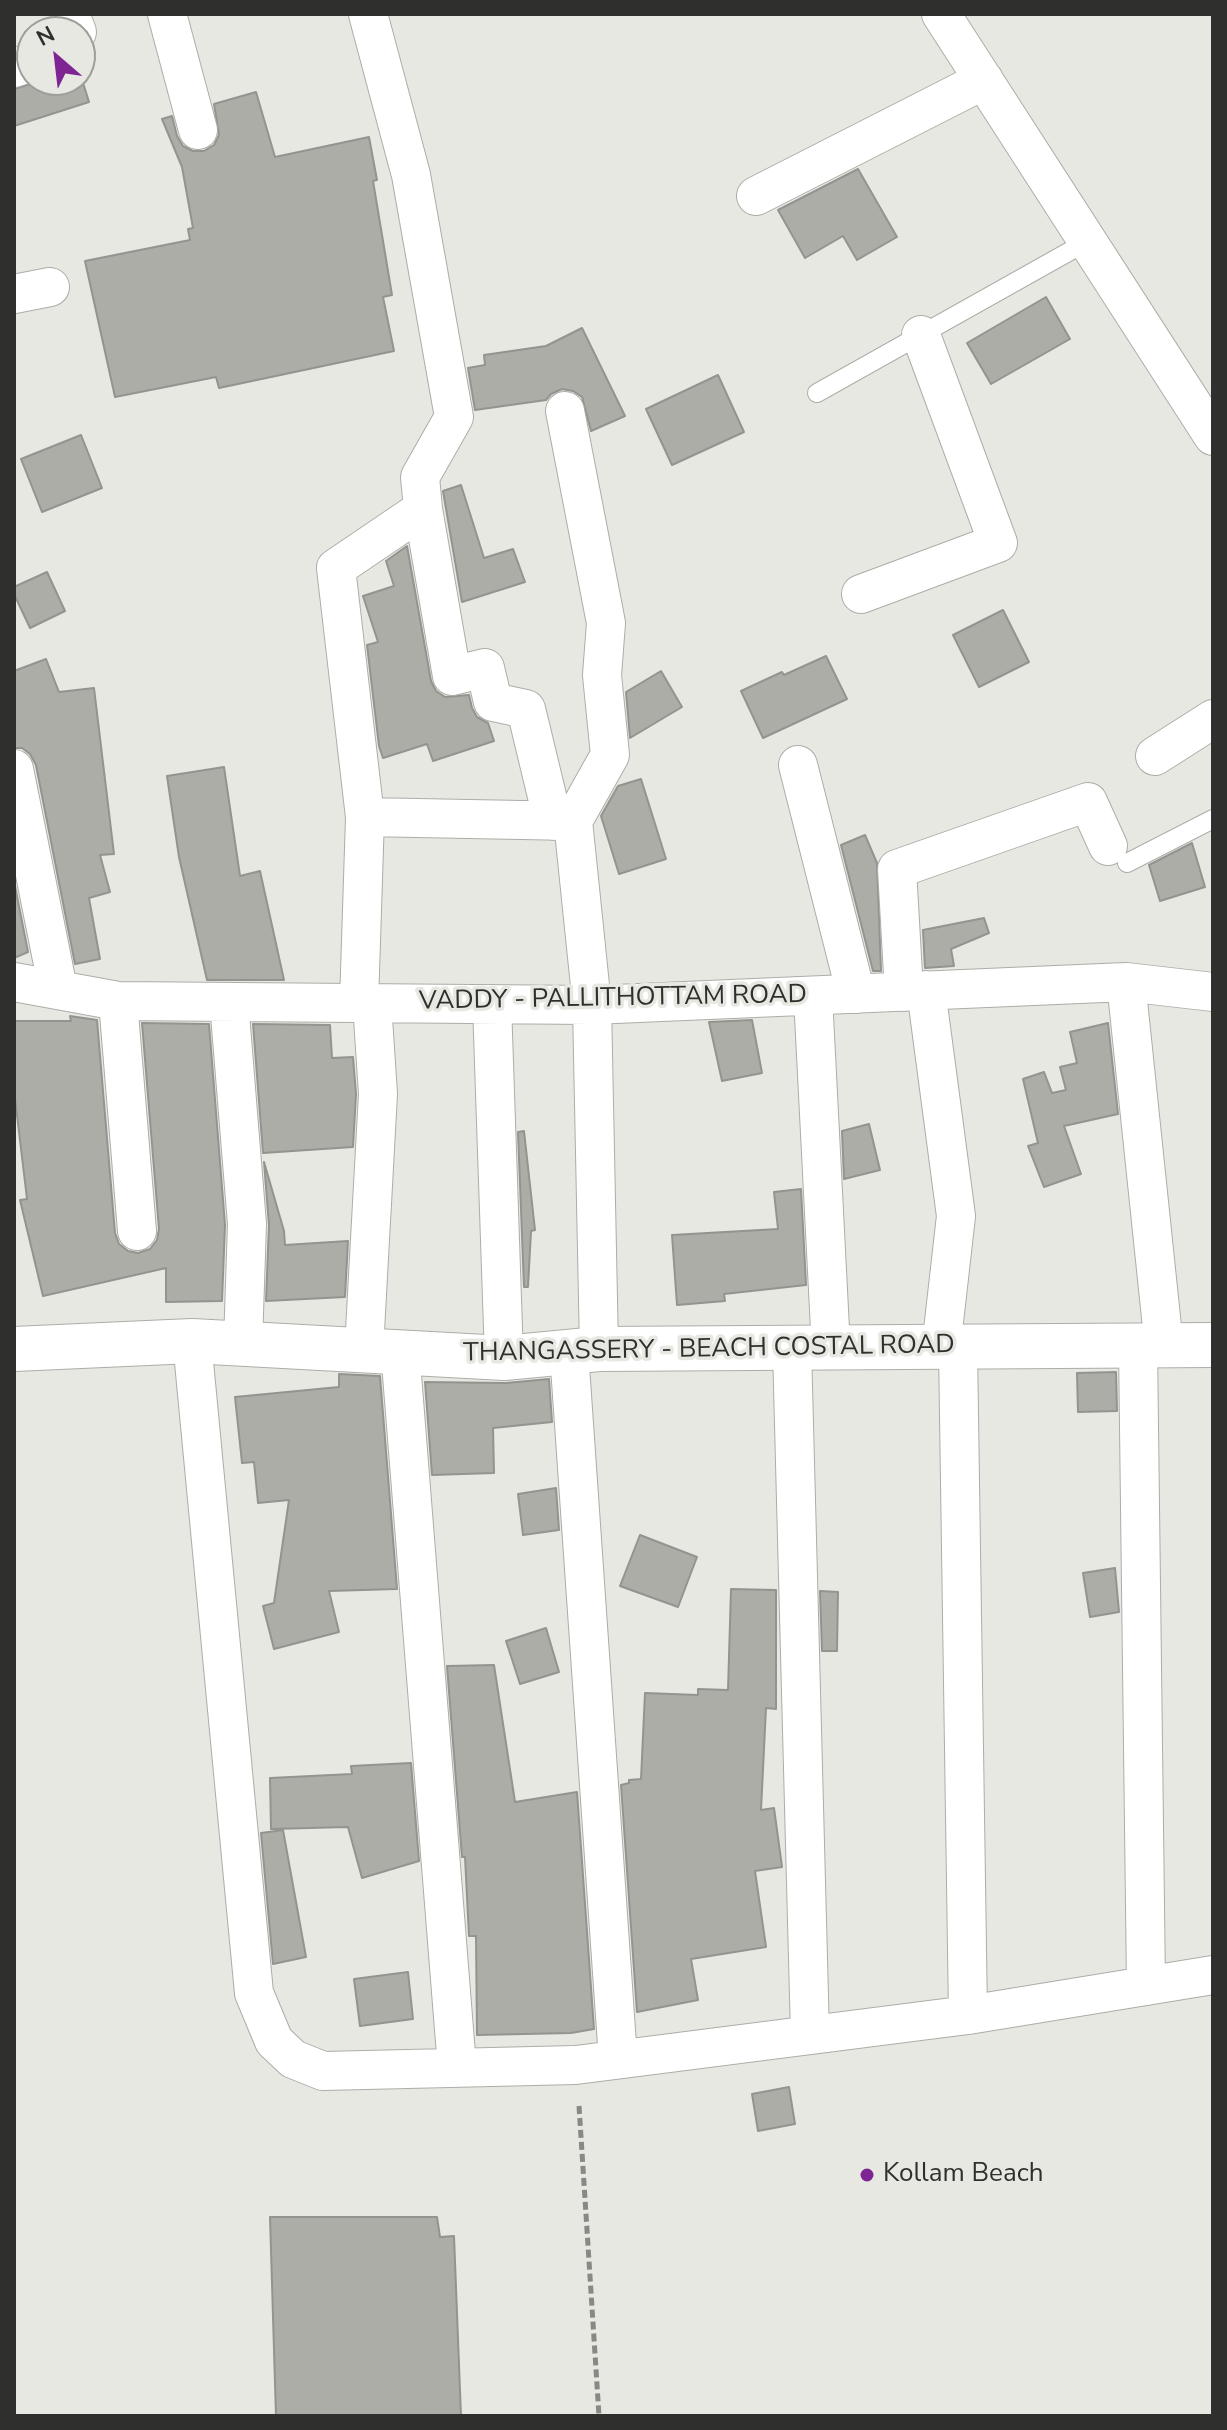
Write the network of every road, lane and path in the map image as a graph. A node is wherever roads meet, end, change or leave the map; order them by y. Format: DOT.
graph roads {
  1 [pos="167,14"];
  2 [pos="368,14"];
  3 [pos="941,14"];
  4 [pos="984,80"];
  5 [pos="198,130"];
  6 [pos="756,196"];
  7 [pos="1088,241"];
  8 [pos="921,335"];
  9 [pos="817,393"];
  10 [pos="565,411"];
  11 [pos="1213,436"];
  12 [pos="423,509"];
  13 [pos="861,594"];
  14 [pos="1213,719"];
  15 [pos="1155,756"];
  16 [pos="798,765"];
  17 [pos="14,769"];
  18 [pos="365,817"];
  19 [pos="1213,819"];
  20 [pos="563,821"];
  21 [pos="1118,855"];
  22 [pos="14,982"];
  23 [pos="1126,982"];
  24 [pos="58,989"];
  25 [pos="915,991"];
  26 [pos="1213,992"];
  27 [pos="856,994"];
  28 [pos="813,996"];
  29 [pos="118,1001"];
  30 [pos="229,1002"];
  31 [pos="365,1003"];
  32 [pos="492,1004"];
  33 [pos="592,1005"];
  34 [pos="137,1231"];
  35 [pos="192,1341"];
  36 [pos="243,1343"];
  37 [pos="1213,1345"];
  38 [pos="1151,1346"];
  39 [pos="950,1348"];
  40 [pos="14,1349"];
  41 [pos="811,1349"];
  42 [pos="382,1350"];
  43 [pos="584,1351"];
  44 [pos="504,1358"];
  45 [pos="1213,1975"];
  46 [pos="1146,1986"];
  47 [pos="968,2015"];
  48 [pos="810,2035"];
  49 [pos="618,2059"];
  50 [pos="576,2065"];
  51 [pos="457,2067"];
  52 [pos="599,2416"];
  1 -- 5 [label="street"];
  2 -- 12 [label="street"];
  3 -- 4 [label="street"];
  4 -- 6 [label="street"];
  4 -- 7 [label="street"];
  7 -- 8 [label="lane"];
  7 -- 11 [label="street"];
  8 -- 9 [label="lane"];
  8 -- 13 [label="street"];
  10 -- 20 [label="street"];
  12 -- 18 [label="street"];
  12 -- 20 [label="street"];
  14 -- 15 [label="street"];
  16 -- 27 [label="street"];
  17 -- 24 [label="street"];
  18 -- 20 [label="street"];
  18 -- 31 [label="street"];
  19 -- 21 [label="lane"];
  20 -- 33 [label="street"];
  21 -- 25 [label="street"];
  22 -- 24 [label="street, VADDY - PALLITHOTTAM ROAD"];
  23 -- 25 [label="street, VADDY - PALLITHOTTAM ROAD"];
  23 -- 26 [label="street, VADDY - PALLITHOTTAM ROAD"];
  23 -- 38 [label="street"];
  24 -- 29 [label="street, VADDY - PALLITHOTTAM ROAD"];
  25 -- 27 [label="street, VADDY - PALLITHOTTAM ROAD"];
  25 -- 39 [label="street"];
  27 -- 28 [label="street, VADDY - PALLITHOTTAM ROAD"];
  28 -- 33 [label="street, VADDY - PALLITHOTTAM ROAD"];
  28 -- 41 [label="street"];
  29 -- 30 [label="street, VADDY - PALLITHOTTAM ROAD"];
  29 -- 34 [label="street"];
  30 -- 31 [label="street, VADDY - PALLITHOTTAM ROAD"];
  30 -- 36 [label="street"];
  31 -- 32 [label="street, VADDY - PALLITHOTTAM ROAD"];
  31 -- 42 [label="street"];
  32 -- 33 [label="street, VADDY - PALLITHOTTAM ROAD"];
  32 -- 44 [label="street"];
  33 -- 43 [label="street"];
  35 -- 36 [label="street, THANGASSERY - BEACH COSTAL ROAD"];
  35 -- 40 [label="street, THANGASSERY - BEACH COSTAL ROAD"];
  35 -- 51 [label="street"];
  36 -- 42 [label="street, THANGASSERY - BEACH COSTAL ROAD"];
  37 -- 38 [label="street, THANGASSERY - BEACH COSTAL ROAD"];
  38 -- 39 [label="street, THANGASSERY - BEACH COSTAL ROAD"];
  38 -- 46 [label="street"];
  39 -- 41 [label="street, THANGASSERY - BEACH COSTAL ROAD"];
  39 -- 47 [label="street"];
  41 -- 43 [label="street, THANGASSERY - BEACH COSTAL ROAD"];
  41 -- 48 [label="street"];
  42 -- 44 [label="street, THANGASSERY - BEACH COSTAL ROAD"];
  42 -- 51 [label="street"];
  43 -- 44 [label="street, THANGASSERY - BEACH COSTAL ROAD"];
  43 -- 49 [label="street"];
  45 -- 46 [label="street"];
  46 -- 47 [label="street"];
  47 -- 48 [label="street"];
  48 -- 49 [label="street"];
  49 -- 50 [label="street"];
  50 -- 51 [label="street"];
  50 -- 52 [label="path"];
}
